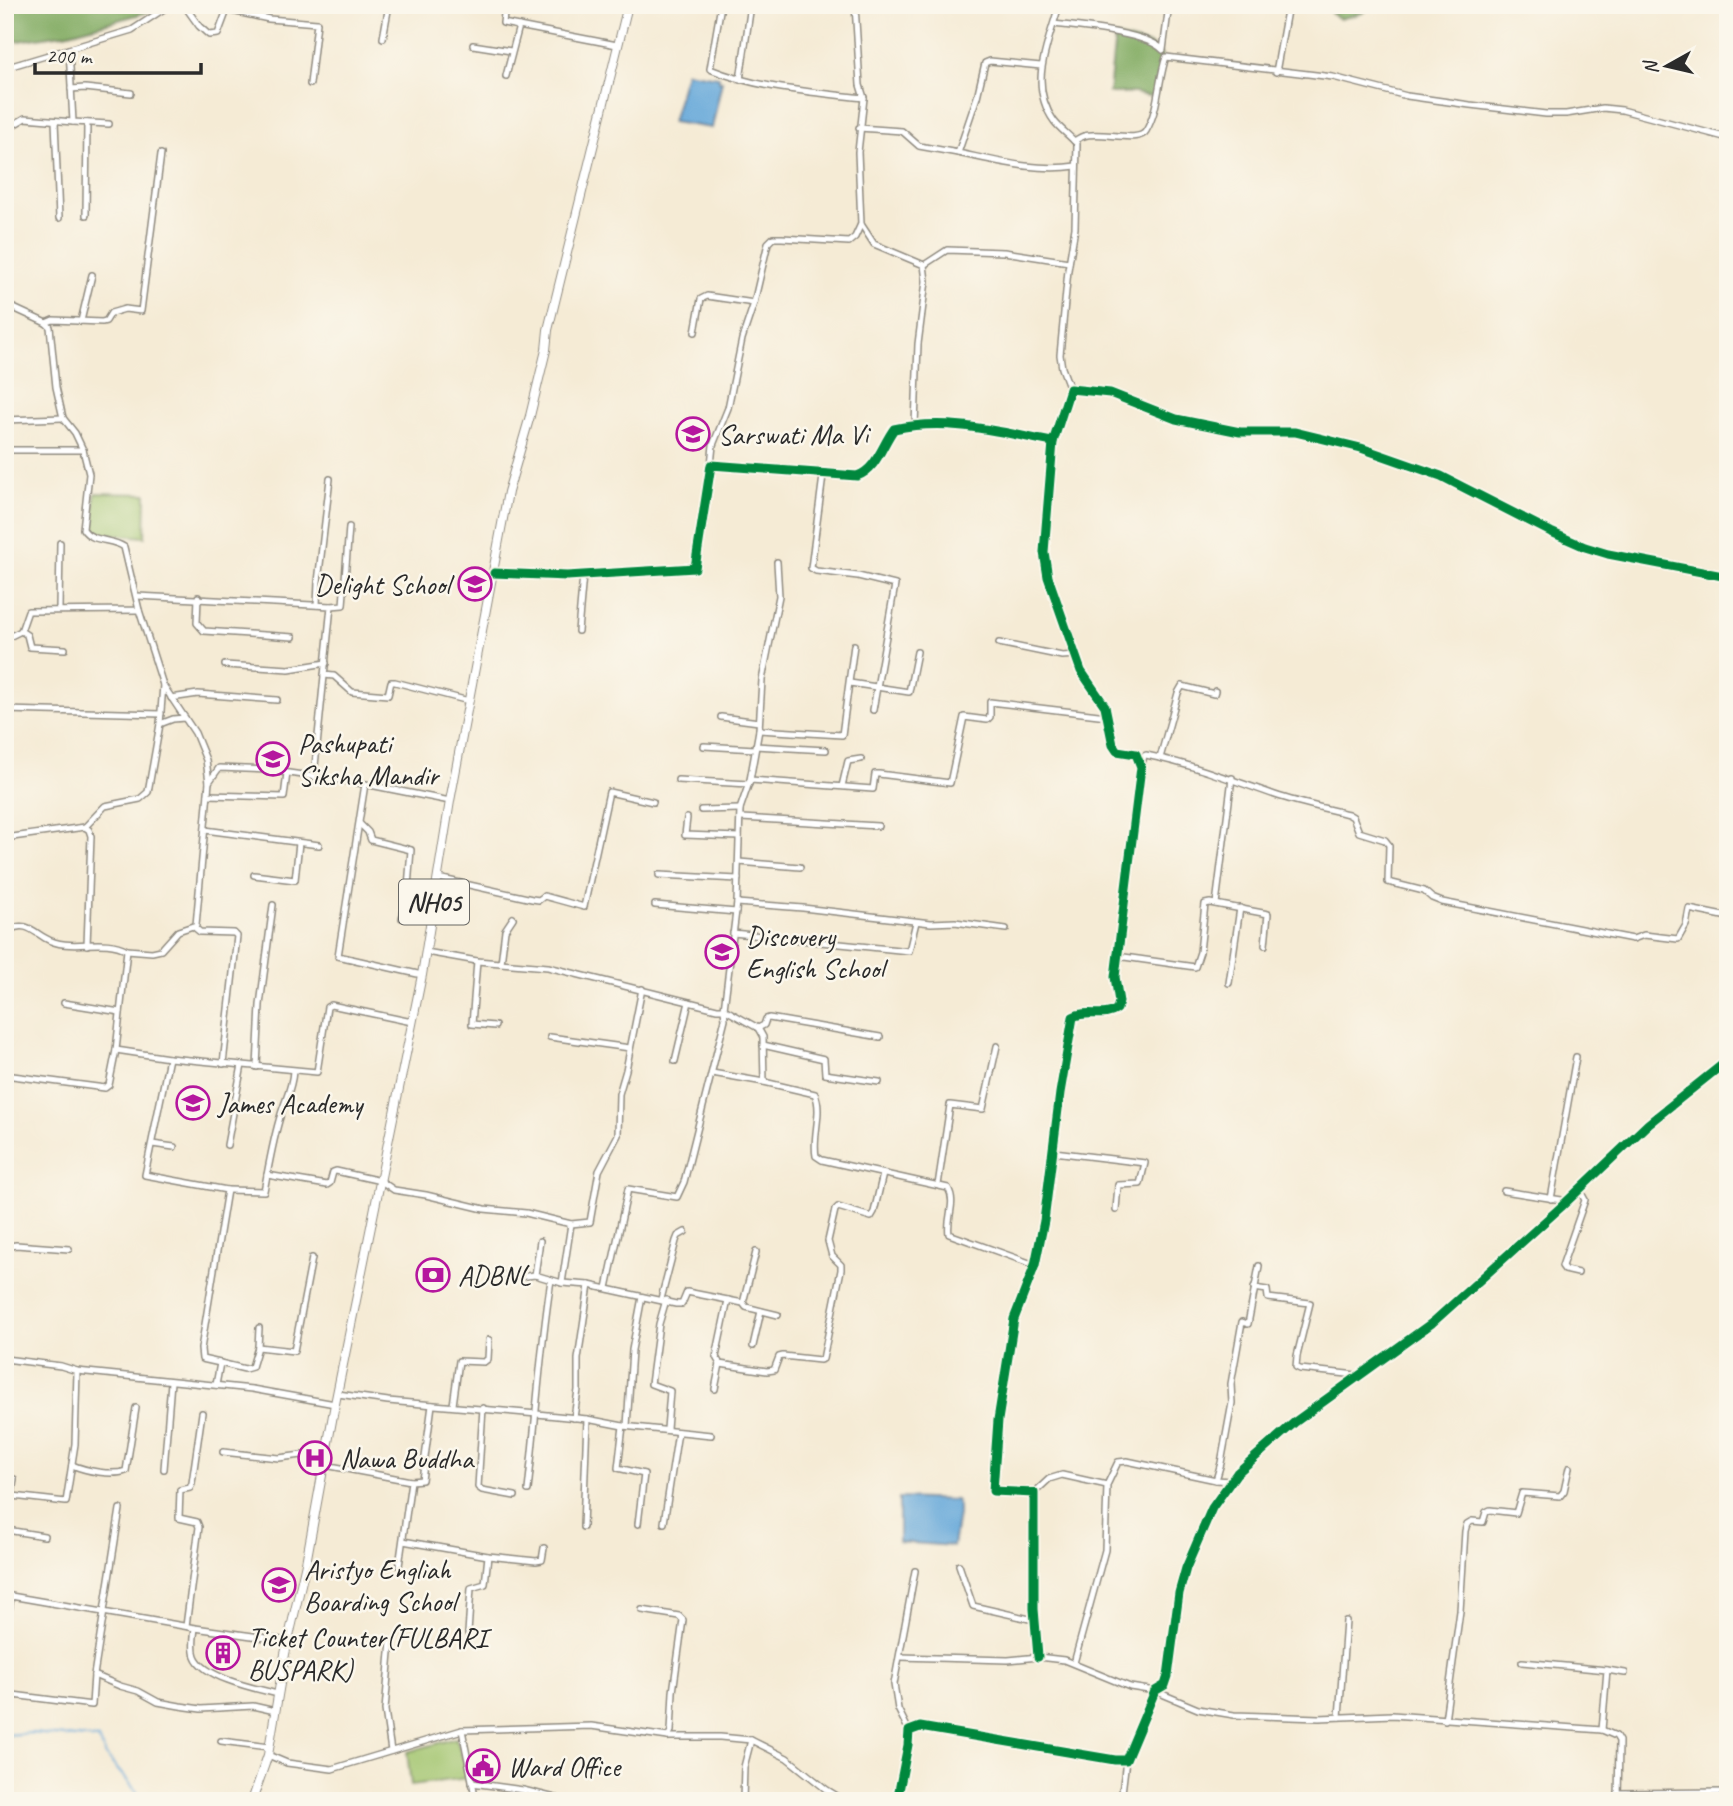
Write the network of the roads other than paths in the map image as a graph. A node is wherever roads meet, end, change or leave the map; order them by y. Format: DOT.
graph roads {
  1 [pos="170,5"];
  2 [pos="184,5"];
  3 [pos="390,5"];
  4 [pos="505,5"];
  5 [pos="628,5"];
  6 [pos="721,5"];
  7 [pos="751,5"];
  8 [pos="855,5"];
  9 [pos="1059,5"];
  10 [pos="1168,5"];
  11 [pos="1288,5"];
  12 [pos="228,7"];
  13 [pos="1054,24"];
  14 [pos="519,26"];
  15 [pos="383,38"];
  16 [pos="473,45"];
  17 [pos="617,45"];
  18 [pos="69,49"];
  19 [pos="512,51"];
  20 [pos="1165,54"];
  21 [pos="1041,66"];
  22 [pos="5,68"];
  23 [pos="1276,72"];
  24 [pos="506,76"];
  25 [pos="740,80"];
  26 [pos="310,84"];
  27 [pos="71,89"];
  28 [pos="131,93"];
  29 [pos="864,98"];
  30 [pos="55,121"];
  31 [pos="73,122"];
  32 [pos="87,123"];
  33 [pos="108,124"];
  34 [pos="859,128"];
  35 [pos="5,130"];
  36 [pos="1728,138"];
  37 [pos="1074,141"];
  38 [pos="958,153"];
  39 [pos="161,154"];
  40 [pos="1076,166"];
  41 [pos="86,215"];
  42 [pos="59,218"];
  43 [pos="861,224"];
  44 [pos="1069,262"];
  45 [pos="924,265"];
  46 [pos="92,275"];
  47 [pos="754,303"];
  48 [pos="5,304"];
  49 [pos="81,321"];
  50 [pos="46,323"];
  51 [pos="695,332"];
  52 [pos="1070,389"];
  53 [pos="63,418"];
  54 [pos="5,420"];
  55 [pos="915,425"];
  56 [pos="1053,442"];
  57 [pos="5,450"];
  58 [pos="83,450"];
  59 [pos="710,465"];
  60 [pos="823,475"];
  61 [pos="330,479"];
  62 [pos="349,527"];
  63 [pos="60,543"];
  64 [pos="777,562"];
  65 [pos="494,573"];
  66 [pos="583,575"];
  67 [pos="1728,577"];
  68 [pos="137,596"];
  69 [pos="198,597"];
  70 [pos="317,605"];
  71 [pos="331,606"];
  72 [pos="59,609"];
  73 [pos="139,610"];
  74 [pos="20,631"];
  75 [pos="578,631"];
  76 [pos="293,637"];
  77 [pos="5,639"];
  78 [pos="999,643"];
  79 [pos="854,645"];
  80 [pos="65,649"];
  81 [pos="917,652"];
  82 [pos="1076,655"];
  83 [pos="326,663"];
  84 [pos="225,665"];
  85 [pos="324,675"];
  86 [pos="850,683"];
  87 [pos="163,685"];
  88 [pos="877,688"];
  89 [pos="1215,691"];
  90 [pos="172,698"];
  91 [pos="277,700"];
  92 [pos="470,702"];
  93 [pos="5,710"];
  94 [pos="873,710"];
  95 [pos="161,714"];
  96 [pos="1107,716"];
  97 [pos="721,717"];
  98 [pos="185,718"];
  99 [pos="759,722"];
  100 [pos="160,724"];
  101 [pos="759,730"];
  102 [pos="704,746"];
  103 [pos="755,748"];
  104 [pos="826,750"];
  105 [pos="1160,758"];
  106 [pos="861,759"];
  107 [pos="206,760"];
  108 [pos="1141,767"];
  109 [pos="219,768"];
  110 [pos="288,773"];
  111 [pos="314,776"];
  112 [pos="1232,778"];
  113 [pos="678,780"];
  114 [pos="209,782"];
  115 [pos="749,782"];
  116 [pos="365,783"];
  117 [pos="842,786"];
  118 [pos="208,795"];
  119 [pos="450,801"];
  120 [pos="653,802"];
  121 [pos="740,809"];
  122 [pos="701,810"];
  123 [pos="687,818"];
  124 [pos="741,818"];
  125 [pos="360,824"];
  126 [pos="878,826"];
  127 [pos="85,827"];
  128 [pos="205,830"];
  129 [pos="739,836"];
  130 [pos="5,838"];
  131 [pos="299,843"];
  132 [pos="320,845"];
  133 [pos="739,862"];
  134 [pos="800,867"];
  135 [pos="254,875"];
  136 [pos="659,875"];
  137 [pos="438,878"];
  138 [pos="738,879"];
  139 [pos="737,903"];
  140 [pos="1216,904"];
  141 [pos="272,905"];
  142 [pos="655,905"];
  143 [pos="1240,908"];
  144 [pos="736,912"];
  145 [pos="1728,917"];
  146 [pos="402,918"];
  147 [pos="513,918"];
  148 [pos="916,922"];
  149 [pos="194,927"];
  150 [pos="1006,929"];
  151 [pos="733,933"];
  152 [pos="5,943"];
  153 [pos="87,945"];
  154 [pos="1265,945"];
  155 [pos="127,950"];
  156 [pos="426,952"];
  157 [pos="1117,956"];
  158 [pos="477,961"];
  159 [pos="501,963"];
  160 [pos="422,975"];
  161 [pos="1229,983"];
  162 [pos="642,989"];
  163 [pos="689,1002"];
  164 [pos="64,1003"];
  165 [pos="724,1009"];
  166 [pos="120,1012"];
  167 [pos="412,1022"];
  168 [pos="495,1026"];
  169 [pos="758,1028"];
  170 [pos="550,1037"];
  171 [pos="880,1037"];
  172 [pos="762,1045"];
  173 [pos="997,1046"];
  174 [pos="630,1048"];
  175 [pos="116,1050"];
  176 [pos="1576,1056"];
  177 [pos="169,1058"];
  178 [pos="1728,1060"];
  179 [pos="675,1061"];
  180 [pos="223,1064"];
  181 [pos="242,1065"];
  182 [pos="257,1067"];
  183 [pos="293,1071"];
  184 [pos="712,1073"];
  185 [pos="5,1074"];
  186 [pos="764,1082"];
  187 [pos="879,1082"];
  188 [pos="152,1144"];
  189 [pos="226,1145"];
  190 [pos="174,1147"];
  191 [pos="1054,1152"];
  192 [pos="883,1174"];
  193 [pos="267,1175"];
  194 [pos="381,1181"];
  195 [pos="938,1185"];
  196 [pos="1579,1189"];
  197 [pos="227,1190"];
  198 [pos="1504,1191"];
  199 [pos="1551,1199"];
  200 [pos="1568,1200"];
  201 [pos="1116,1210"];
  202 [pos="571,1224"];
  203 [pos="685,1232"];
  204 [pos="540,1241"];
  205 [pos="5,1247"];
  206 [pos="69,1249"];
  207 [pos="756,1252"];
  208 [pos="312,1258"];
  209 [pos="1035,1265"];
  210 [pos="1259,1266"];
  211 [pos="1578,1273"];
  212 [pos="502,1275"];
  213 [pos="535,1275"];
  214 [pos="551,1280"];
  215 [pos="562,1283"];
  216 [pos="589,1285"];
  217 [pos="607,1288"];
  218 [pos="1254,1288"];
  219 [pos="642,1297"];
  220 [pos="663,1300"];
  221 [pos="728,1300"];
  222 [pos="743,1303"];
  223 [pos="761,1311"];
  224 [pos="778,1315"];
  225 [pos="259,1328"];
  226 [pos="489,1340"];
  227 [pos="753,1346"];
  228 [pos="258,1347"];
  229 [pos="5,1359"];
  230 [pos="220,1363"];
  231 [pos="720,1364"];
  232 [pos="78,1371"];
  233 [pos="1357,1376"];
  234 [pos="172,1382"];
  235 [pos="216,1385"];
  236 [pos="715,1389"];
  237 [pos="338,1394"];
  238 [pos="335,1404"];
  239 [pos="432,1405"];
  240 [pos="453,1405"];
  241 [pos="136,1408"];
  242 [pos="484,1408"];
  243 [pos="202,1413"];
  244 [pos="537,1414"];
  245 [pos="574,1418"];
  246 [pos="587,1419"];
  247 [pos="625,1426"];
  248 [pos="667,1429"];
  249 [pos="678,1432"];
  250 [pos="710,1434"];
  251 [pos="223,1452"];
  252 [pos="326,1461"];
  253 [pos="72,1465"];
  254 [pos="1569,1468"];
  255 [pos="164,1469"];
  256 [pos="14,1479"];
  257 [pos="1216,1480"];
  258 [pos="1231,1480"];
  259 [pos="411,1481"];
  260 [pos="1107,1485"];
  261 [pos="528,1490"];
  262 [pos="1034,1493"];
  263 [pos="13,1496"];
  264 [pos="515,1496"];
  265 [pos="120,1509"];
  266 [pos="664,1523"];
  267 [pos="638,1524"];
  268 [pos="583,1527"];
  269 [pos="7,1530"];
  270 [pos="44,1536"];
  271 [pos="403,1541"];
  272 [pos="5,1546"];
  273 [pos="544,1548"];
  274 [pos="488,1556"];
  275 [pos="959,1564"];
  276 [pos="399,1566"];
  277 [pos="915,1571"];
  278 [pos="8,1595"];
  279 [pos="642,1611"];
  280 [pos="104,1612"];
  281 [pos="1034,1620"];
  282 [pos="1346,1621"];
  283 [pos="186,1626"];
  284 [pos="195,1628"];
  285 [pos="468,1633"];
  286 [pos="5,1640"];
  287 [pos="288,1641"];
  288 [pos="391,1641"];
  289 [pos="900,1657"];
  290 [pos="1038,1657"];
  291 [pos="1522,1662"];
  292 [pos="1074,1663"];
  293 [pos="1607,1671"];
  294 [pos="1625,1673"];
  295 [pos="94,1675"];
  296 [pos="1155,1691"];
  297 [pos="278,1694"];
  298 [pos="5,1695"];
  299 [pos="275,1711"];
  300 [pos="1339,1717"];
  301 [pos="1445,1720"];
  302 [pos="462,1730"];
  303 [pos="1602,1730"];
  304 [pos="909,1731"];
  305 [pos="668,1737"];
  306 [pos="751,1740"];
  307 [pos="221,1741"];
  308 [pos="269,1751"];
  309 [pos="391,1751"];
  310 [pos="1126,1760"];
  311 [pos="472,1783"];
  312 [pos="1728,1792"];
  313 [pos="1618,1793"];
  314 [pos="252,1801"];
  315 [pos="476,1801"];
  316 [pos="567,1801"];
  317 [pos="743,1801"];
  318 [pos="845,1801"];
  319 [pos="897,1801"];
  320 [pos="1121,1801"];
  321 [pos="1618,1801"];
  1 -- 18 [label="street"];
  2 -- 12 [label="street"];
  3 -- 15 [label="street"];
  4 -- 14 [label="street"];
  5 -- 17 [label="main road, NH05"];
  6 -- 25 [label="street"];
  7 -- 25 [label="street"];
  8 -- 29 [label="street"];
  9 -- 13 [label="street"];
  10 -- 20 [label="street"];
  11 -- 23 [label="street"];
  12 -- 26 [label="street"];
  13 -- 20 [label="street"];
  13 -- 21 [label="street"];
  14 -- 17 [label="street"];
  14 -- 19 [label="street"];
  16 -- 19 [label="street"];
  17 -- 65 [label="main road, NH05"];
  18 -- 22 [label="street"];
  18 -- 27 [label="street"];
  19 -- 24 [label="street"];
  20 -- 23 [label="street"];
  20 -- 37 [label="street"];
  21 -- 37 [label="street"];
  21 -- 38 [label="street"];
  23 -- 36 [label="street"];
  25 -- 29 [label="street"];
  27 -- 28 [label="street"];
  27 -- 31 [label="street"];
  29 -- 34 [label="street"];
  30 -- 31 [label="street"];
  30 -- 35 [label="street"];
  30 -- 42 [label="street"];
  31 -- 32 [label="street"];
  32 -- 33 [label="street"];
  32 -- 41 [label="street"];
  34 -- 38 [label="street"];
  34 -- 43 [label="street"];
  37 -- 40 [label="street"];
  38 -- 40 [label="street"];
  39 -- 49 [label="street"];
  40 -- 44 [label="street"];
  43 -- 45 [label="street"];
  43 -- 47 [label="street"];
  44 -- 45 [label="street"];
  44 -- 52 [label="street"];
  45 -- 55 [label="street"];
  46 -- 49 [label="street"];
  47 -- 51 [label="street"];
  47 -- 59 [label="street"];
  48 -- 50 [label="street"];
  49 -- 50 [label="street"];
  50 -- 53 [label="street"];
  52 -- 56 [label="street"];
  52 -- 67 [label="street"];
  53 -- 54 [label="street"];
  53 -- 58 [label="street"];
  55 -- 56 [label="street"];
  55 -- 60 [label="street"];
  56 -- 82 [label="street"];
  57 -- 58 [label="street"];
  58 -- 68 [label="street"];
  59 -- 60 [label="street"];
  59 -- 66 [label="street"];
  60 -- 88 [label="street"];
  61 -- 70 [label="street"];
  62 -- 71 [label="street"];
  63 -- 72 [label="street"];
  64 -- 99 [label="street"];
  65 -- 66 [label="street"];
  65 -- 92 [label="main road, NH05"];
  66 -- 75 [label="street"];
  68 -- 69 [label="street"];
  68 -- 73 [label="street"];
  69 -- 70 [label="street"];
  69 -- 76 [label="street"];
  70 -- 71 [label="street"];
  71 -- 83 [label="street"];
  72 -- 73 [label="street"];
  72 -- 74 [label="street"];
  73 -- 87 [label="street"];
  74 -- 77 [label="street"];
  74 -- 80 [label="street"];
  78 -- 82 [label="street"];
  79 -- 86 [label="street"];
  81 -- 88 [label="street"];
  82 -- 96 [label="street"];
  83 -- 84 [label="street"];
  83 -- 85 [label="street"];
  85 -- 92 [label="street"];
  85 -- 111 [label="street"];
  86 -- 88 [label="street"];
  86 -- 101 [label="street"];
  87 -- 90 [label="street"];
  87 -- 95 [label="street"];
  88 -- 94 [label="street"];
  89 -- 105 [label="street"];
  90 -- 91 [label="street"];
  90 -- 98 [label="street"];
  92 -- 119 [label="main road, NH05"];
  93 -- 95 [label="street"];
  95 -- 100 [label="street"];
  96 -- 108 [label="street"];
  96 -- 117 [label="street"];
  97 -- 99 [label="street"];
  98 -- 100 [label="street"];
  98 -- 107 [label="street"];
  99 -- 101 [label="street"];
  100 -- 127 [label="street"];
  101 -- 103 [label="street"];
  102 -- 103 [label="street"];
  103 -- 104 [label="street"];
  103 -- 115 [label="street"];
  105 -- 108 [label="street"];
  105 -- 112 [label="street"];
  106 -- 117 [label="street"];
  107 -- 109 [label="street"];
  107 -- 114 [label="street"];
  108 -- 157 [label="street"];
  109 -- 110 [label="street"];
  109 -- 114 [label="street"];
  110 -- 111 [label="street"];
  110 -- 118 [label="street"];
  111 -- 116 [label="street"];
  112 -- 140 [label="street"];
  112 -- 145 [label="street"];
  113 -- 115 [label="street"];
  114 -- 118 [label="street"];
  115 -- 117 [label="street"];
  115 -- 121 [label="street"];
  116 -- 119 [label="street"];
  116 -- 125 [label="street"];
  118 -- 128 [label="street"];
  119 -- 137 [label="main road, NH05"];
  120 -- 137 [label="street"];
  121 -- 122 [label="street"];
  121 -- 124 [label="street"];
  123 -- 129 [label="street"];
  124 -- 126 [label="street"];
  124 -- 129 [label="street"];
  125 -- 146 [label="street"];
  125 -- 160 [label="street"];
  127 -- 130 [label="street"];
  127 -- 153 [label="street"];
  128 -- 131 [label="street"];
  128 -- 149 [label="street"];
  129 -- 133 [label="street"];
  131 -- 132 [label="street"];
  131 -- 135 [label="street"];
  133 -- 134 [label="street"];
  133 -- 138 [label="street"];
  136 -- 138 [label="street"];
  137 -- 156 [label="main road, NH05"];
  138 -- 139 [label="street"];
  139 -- 144 [label="street"];
  139 -- 148 [label="street"];
  140 -- 143 [label="street"];
  140 -- 157 [label="street"];
  141 -- 182 [label="street"];
  142 -- 144 [label="street"];
  143 -- 154 [label="street"];
  143 -- 161 [label="street"];
  144 -- 151 [label="street"];
  147 -- 159 [label="street"];
  148 -- 150 [label="street"];
  148 -- 151 [label="street"];
  149 -- 155 [label="street"];
  149 -- 180 [label="street"];
  151 -- 165 [label="street"];
  152 -- 153 [label="street"];
  153 -- 155 [label="street"];
  155 -- 166 [label="street"];
  156 -- 158 [label="street"];
  156 -- 160 [label="main road, NH05"];
  157 -- 191 [label="street"];
  158 -- 159 [label="street"];
  158 -- 168 [label="street"];
  159 -- 162 [label="street"];
  160 -- 167 [label="main road, NH05"];
  162 -- 163 [label="street"];
  162 -- 174 [label="street"];
  163 -- 165 [label="street"];
  163 -- 179 [label="street"];
  164 -- 166 [label="street"];
  165 -- 169 [label="street"];
  165 -- 184 [label="street"];
  166 -- 175 [label="street"];
  167 -- 183 [label="street"];
  167 -- 194 [label="main road, NH05"];
  169 -- 171 [label="street"];
  169 -- 172 [label="street"];
  170 -- 174 [label="street"];
  172 -- 186 [label="street"];
  172 -- 187 [label="street"];
  173 -- 195 [label="street"];
  174 -- 202 [label="street"];
  175 -- 177 [label="street"];
  175 -- 185 [label="street"];
  176 -- 199 [label="street"];
  177 -- 180 [label="street"];
  177 -- 188 [label="street"];
  178 -- 196 [label="street"];
  180 -- 181 [label="street"];
  181 -- 182 [label="street"];
  181 -- 189 [label="street"];
  182 -- 183 [label="street"];
  183 -- 193 [label="street"];
  184 -- 186 [label="street"];
  184 -- 217 [label="street"];
  186 -- 192 [label="street"];
  188 -- 190 [label="street"];
  188 -- 197 [label="street"];
  191 -- 201 [label="street"];
  191 -- 209 [label="street"];
  192 -- 195 [label="street"];
  192 -- 231 [label="street"];
  193 -- 194 [label="street"];
  193 -- 197 [label="street"];
  194 -- 202 [label="street"];
  194 -- 237 [label="main road, NH05"];
  195 -- 209 [label="street"];
  196 -- 200 [label="street"];
  196 -- 211 [label="street"];
  197 -- 230 [label="street"];
  198 -- 199 [label="street"];
  199 -- 200 [label="street"];
  200 -- 233 [label="street"];
  202 -- 215 [label="street"];
  203 -- 220 [label="street"];
  204 -- 213 [label="street"];
  205 -- 206 [label="street"];
  207 -- 222 [label="street"];
  208 -- 228 [label="street"];
  209 -- 262 [label="street"];
  210 -- 218 [label="street"];
  212 -- 213 [label="street"];
  213 -- 214 [label="street"];
  214 -- 215 [label="street"];
  214 -- 244 [label="street"];
  215 -- 216 [label="street"];
  216 -- 217 [label="street"];
  216 -- 245 [label="street"];
  217 -- 219 [label="street"];
  218 -- 233 [label="street"];
  218 -- 257 [label="street"];
  219 -- 220 [label="street"];
  219 -- 247 [label="street"];
  220 -- 221 [label="street"];
  220 -- 248 [label="street"];
  221 -- 222 [label="street"];
  221 -- 231 [label="street"];
  222 -- 223 [label="street"];
  223 -- 224 [label="street"];
  223 -- 227 [label="street"];
  225 -- 228 [label="street"];
  226 -- 240 [label="street"];
  228 -- 230 [label="street"];
  229 -- 232 [label="street"];
  230 -- 235 [label="street"];
  231 -- 236 [label="street"];
  232 -- 234 [label="street"];
  232 -- 253 [label="street"];
  233 -- 258 [label="street"];
  234 -- 235 [label="street"];
  234 -- 255 [label="street"];
  235 -- 238 [label="street"];
  237 -- 238 [label="main road, NH05"];
  237 -- 239 [label="street"];
  238 -- 252 [label="main road, NH05"];
  239 -- 240 [label="street"];
  239 -- 259 [label="street"];
  240 -- 242 [label="street"];
  241 -- 253 [label="street"];
  242 -- 244 [label="street"];
  242 -- 264 [label="street"];
  243 -- 283 [label="street"];
  244 -- 245 [label="street"];
  244 -- 261 [label="street"];
  245 -- 246 [label="street"];
  246 -- 247 [label="street"];
  246 -- 268 [label="street"];
  247 -- 248 [label="street"];
  247 -- 267 [label="street"];
  248 -- 249 [label="street"];
  249 -- 250 [label="street"];
  249 -- 266 [label="street"];
  251 -- 252 [label="street"];
  252 -- 259 [label="street"];
  252 -- 287 [label="main road, NH05"];
  253 -- 263 [label="street"];
  254 -- 301 [label="street"];
  256 -- 263 [label="street"];
  257 -- 258 [label="street"];
  257 -- 260 [label="street"];
  258 -- 296 [label="street"];
  259 -- 271 [label="street"];
  260 -- 262 [label="street"];
  260 -- 292 [label="street"];
  262 -- 281 [label="street"];
  263 -- 269 [label="street"];
  265 -- 280 [label="street"];
  269 -- 270 [label="street"];
  269 -- 272 [label="street"];
  271 -- 274 [label="street"];
  271 -- 276 [label="street"];
  273 -- 274 [label="street"];
  274 -- 285 [label="street"];
  275 -- 281 [label="street"];
  277 -- 289 [label="street"];
  278 -- 280 [label="street"];
  278 -- 286 [label="street"];
  279 -- 305 [label="street"];
  280 -- 283 [label="street"];
  280 -- 295 [label="street"];
  281 -- 290 [label="street"];
  282 -- 300 [label="street"];
  283 -- 284 [label="street"];
  284 -- 287 [label="street"];
  284 -- 297 [label="street"];
  287 -- 297 [label="main road, NH05"];
  288 -- 309 [label="street"];
  289 -- 290 [label="street"];
  289 -- 304 [label="street"];
  290 -- 292 [label="street"];
  291 -- 293 [label="street"];
  292 -- 296 [label="street"];
  293 -- 294 [label="street"];
  293 -- 303 [label="street"];
  295 -- 298 [label="street"];
  295 -- 299 [label="street"];
  296 -- 300 [label="street"];
  296 -- 310 [label="street"];
  297 -- 299 [label="main road, NH05"];
  299 -- 308 [label="main road, NH05"];
  300 -- 301 [label="street"];
  301 -- 303 [label="street"];
  302 -- 305 [label="street"];
  302 -- 309 [label="street"];
  302 -- 311 [label="street"];
  303 -- 313 [label="street"];
  304 -- 310 [label="street"];
  304 -- 319 [label="street"];
  305 -- 306 [label="street"];
  306 -- 317 [label="street"];
  306 -- 318 [label="street"];
  307 -- 308 [label="street"];
  308 -- 309 [label="street"];
  308 -- 314 [label="main road, NH05"];
  310 -- 320 [label="street"];
  311 -- 315 [label="street"];
  311 -- 316 [label="street"];
  312 -- 313 [label="street"];
  313 -- 321 [label="street"];
}
